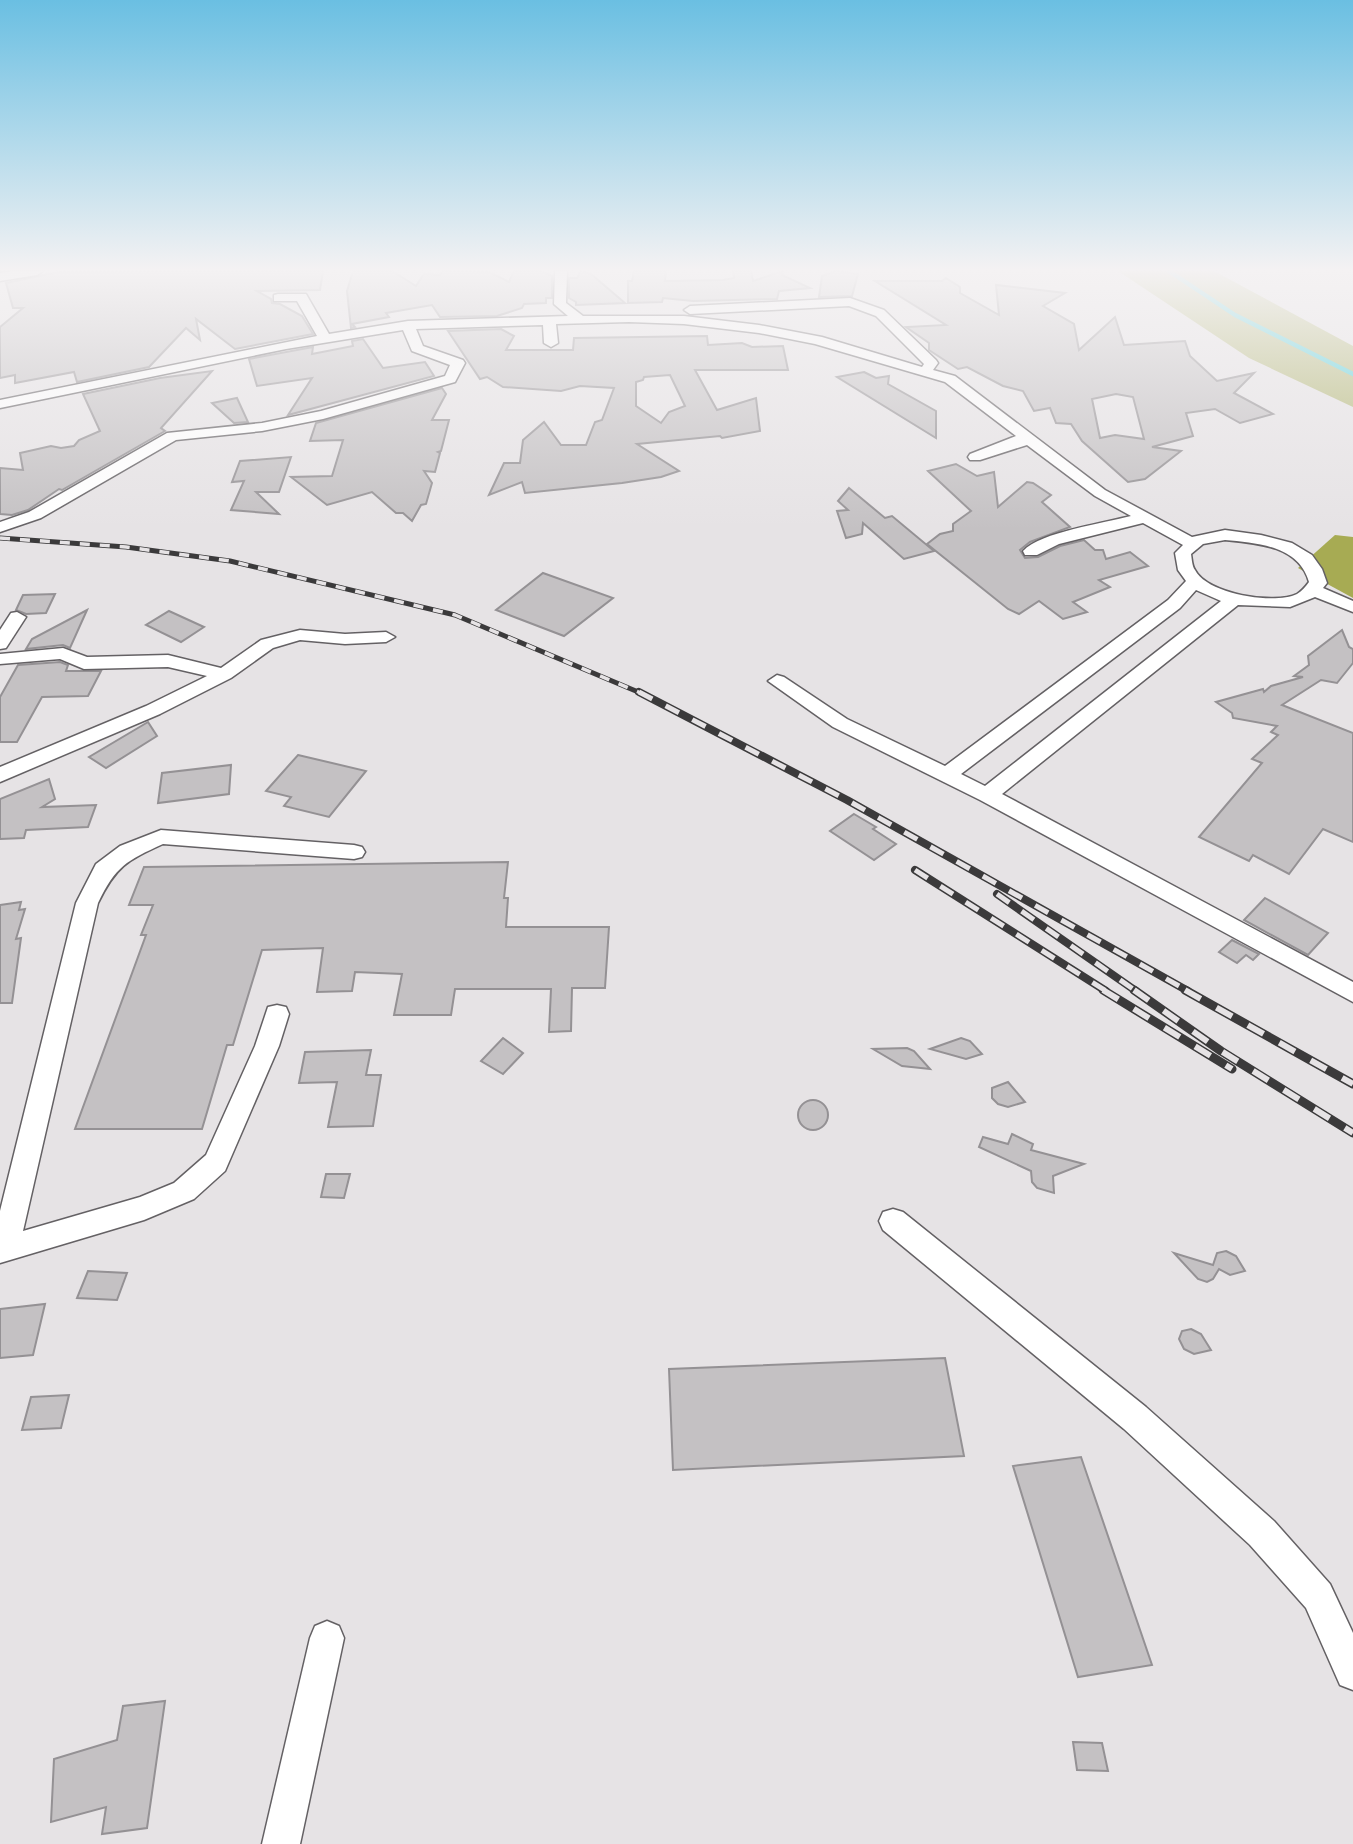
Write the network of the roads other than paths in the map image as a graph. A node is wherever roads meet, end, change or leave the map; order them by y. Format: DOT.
graph roads {
  1 [pos="230,357"];
  2 [pos="439,357"];
  3 [pos="877,357"];
  4 [pos="925,357"];
  5 [pos="926,371"];
  6 [pos="0,404"];
  7 [pos="1024,435"];
  8 [pos="975,457"];
  9 [pos="1143,518"];
  10 [pos="0,527"];
  11 [pos="1193,544"];
  12 [pos="1031,551"];
  13 [pos="1196,580"];
  14 [pos="1312,590"];
  15 [pos="1234,599"];
  16 [pos="1353,607"];
  17 [pos="17,617"];
  18 [pos="386,637"];
  19 [pos="0,644"];
  20 [pos="0,659"];
  21 [pos="224,674"];
  22 [pos="777,681"];
  23 [pos="0,775"];
  24 [pos="946,775"];
  25 [pos="987,795"];
  26 [pos="354,852"];
  27 [pos="1353,993"];
  28 [pos="277,1014"];
  29 [pos="893,1222"];
  30 [pos="3,1249"];
  31 [pos="327,1637"];
  32 [pos="1353,1672"];
  33 [pos="281,1844"];
  1 -- 6 [label="street"];
  2 -- 10 [label="street"];
  3 -- 5 [label="street"];
  4 -- 5 [label="street"];
  5 -- 7 [label="street"];
  7 -- 8 [label="street"];
  7 -- 9 [label="street"];
  9 -- 11 [label="street"];
  9 -- 12 [label="street"];
  11 -- 13 [label="street"];
  11 -- 14 [label="street"];
  13 -- 15 [label="street"];
  13 -- 24 [label="street"];
  14 -- 15 [label="street"];
  14 -- 16 [label="street"];
  15 -- 25 [label="lane"];
  17 -- 19 [label="street"];
  18 -- 21 [label="street"];
  20 -- 21 [label="lane"];
  21 -- 23 [label="street"];
  22 -- 24 [label="street"];
  24 -- 25 [label="street"];
  25 -- 27 [label="street"];
  26 -- 30 [label="street"];
  28 -- 30 [label="street"];
  29 -- 32 [label="street"];
  31 -- 33 [label="street"];
}
